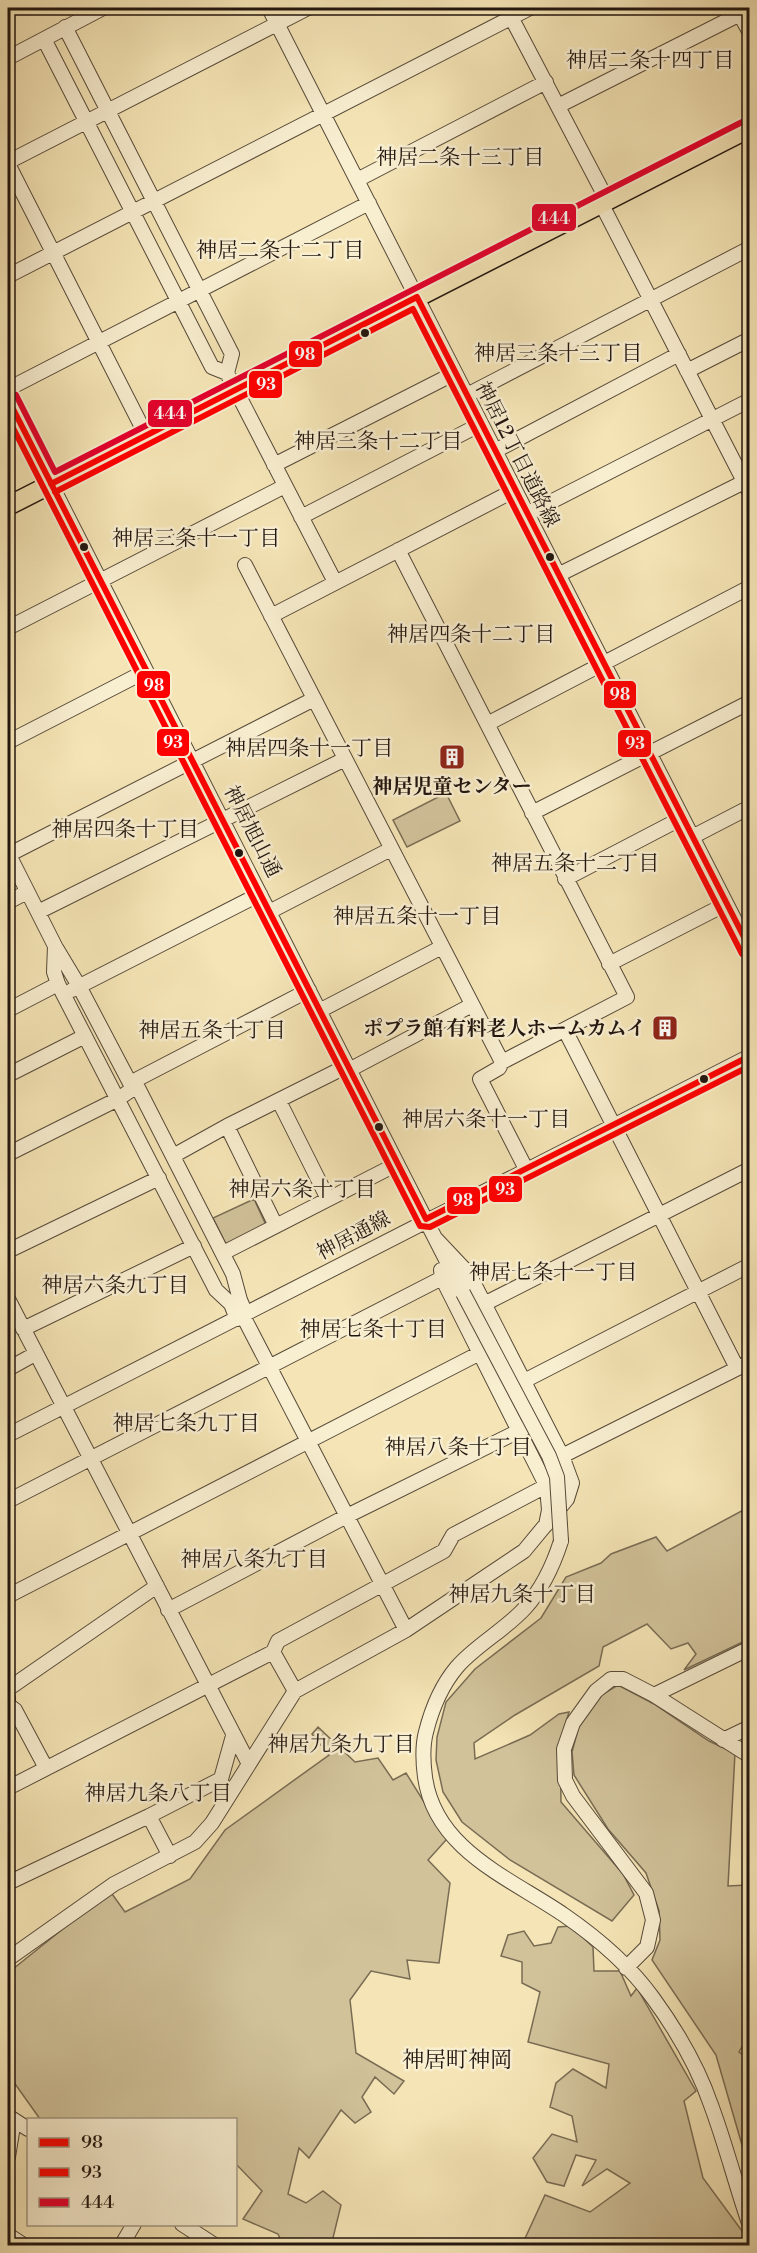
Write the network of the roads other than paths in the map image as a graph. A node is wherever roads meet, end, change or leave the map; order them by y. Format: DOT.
graph roads {
  1 [pos="103,8"];
  2 [pos="269,8"];
  3 [pos="308,8"];
  4 [pos="530,8"];
  5 [pos="742,10"];
  6 [pos="506,15"];
  7 [pos="277,23"];
  8 [pos="65,27"];
  9 [pos="750,33"];
  10 [pos="44,39"];
  11 [pos="8,58"];
  12 [pos="546,82"];
  13 [pos="558,106"];
  14 [pos="107,111"];
  15 [pos="323,113"];
  16 [pos="86,121"];
  17 [pos="750,128"];
  18 [pos="8,163"];
  19 [pos="357,180"];
  20 [pos="154,201"];
  21 [pos="604,202"];
  22 [pos="369,203"];
  23 [pos="133,212"];
  24 [pos="750,248"];
  25 [pos="52,253"];
  26 [pos="8,276"];
  27 [pos="198,292"];
  28 [pos="417,297"];
  29 [pos="650,298"];
  30 [pos="178,302"];
  31 [pos="750,339"];
  32 [pos="98,343"];
  33 [pos="678,354"];
  34 [pos="687,371"];
  35 [pos="227,373"];
  36 [pos="455,373"];
  37 [pos="8,389"];
  38 [pos="235,390"];
  39 [pos="467,395"];
  40 [pos="8,399"];
  41 [pos="750,400"];
  42 [pos="712,419"];
  43 [pos="481,424"];
  44 [pos="146,435"];
  45 [pos="495,451"];
  46 [pos="274,465"];
  47 [pos="746,481"];
  48 [pos="51,484"];
  49 [pos="285,486"];
  50 [pos="515,490"];
  51 [pos="8,506"];
  52 [pos="527,514"];
  53 [pos="301,517"];
  54 [pos="398,550"];
  55 [pos="244,565"];
  56 [pos="558,575"];
  57 [pos="100,581"];
  58 [pos="335,582"];
  59 [pos="750,587"];
  60 [pos="271,616"];
  61 [pos="8,628"];
  62 [pos="603,662"];
  63 [pos="146,671"];
  64 [pos="314,699"];
  65 [pos="750,702"];
  66 [pos="487,724"];
  67 [pos="8,742"];
  68 [pos="650,754"];
  69 [pos="345,759"];
  70 [pos="192,760"];
  71 [pos="750,807"];
  72 [pos="532,813"];
  73 [pos="682,818"];
  74 [pos="222,821"];
  75 [pos="692,837"];
  76 [pos="392,849"];
  77 [pos="8,854"];
  78 [pos="565,879"];
  79 [pos="27,892"];
  80 [pos="260,894"];
  81 [pos="8,902"];
  82 [pos="726,904"];
  83 [pos="38,912"];
  84 [pos="269,912"];
  85 [pos="748,945"];
  86 [pos="54,946"];
  87 [pos="442,947"];
  88 [pos="609,964"];
  89 [pos="79,986"];
  90 [pos="61,989"];
  91 [pos="309,990"];
  92 [pos="472,1005"];
  93 [pos="8,1010"];
  94 [pos="320,1011"];
  95 [pos="565,1030"];
  96 [pos="85,1036"];
  97 [pos="750,1056"];
  98 [pos="501,1062"];
  99 [pos="348,1068"];
  100 [pos="8,1075"];
  101 [pos="133,1084"];
  102 [pos="118,1099"];
  103 [pos="279,1101"];
  104 [pos="613,1125"];
  105 [pos="227,1126"];
  106 [pos="8,1154"];
  107 [pos="173,1156"];
  108 [pos="397,1164"];
  109 [pos="526,1168"];
  110 [pos="750,1169"];
  111 [pos="159,1178"];
  112 [pos="328,1199"];
  113 [pos="659,1216"];
  114 [pos="426,1219"];
  115 [pos="276,1226"];
  116 [pos="436,1239"];
  117 [pos="194,1246"];
  118 [pos="8,1251"];
  119 [pos="223,1253"];
  120 [pos="750,1265"];
  121 [pos="442,1278"];
  122 [pos="698,1291"];
  123 [pos="8,1299"];
  124 [pos="484,1304"];
  125 [pos="242,1316"];
  126 [pos="23,1329"];
  127 [pos="480,1353"];
  128 [pos="35,1354"];
  129 [pos="743,1365"];
  130 [pos="268,1366"];
  131 [pos="8,1369"];
  132 [pos="524,1381"];
  133 [pos="63,1407"];
  134 [pos="543,1419"];
  135 [pos="520,1431"];
  136 [pos="8,1435"];
  137 [pos="307,1442"];
  138 [pos="562,1456"];
  139 [pos="91,1459"];
  140 [pos="570,1473"];
  141 [pos="548,1487"];
  142 [pos="8,1501"];
  143 [pos="560,1509"];
  144 [pos="345,1517"];
  145 [pos="546,1527"];
  146 [pos="129,1535"];
  147 [pos="157,1586"];
  148 [pos="383,1586"];
  149 [pos="8,1596"];
  150 [pos="168,1610"];
  151 [pos="406,1630"];
  152 [pos="750,1648"];
  153 [pos="273,1652"];
  154 [pos="207,1686"];
  155 [pos="8,1689"];
  156 [pos="295,1691"];
  157 [pos="654,1695"];
  158 [pos="8,1698"];
  159 [pos="8,1706"];
  160 [pos="750,1727"];
  161 [pos="233,1736"];
  162 [pos="723,1740"];
  163 [pos="750,1756"];
  164 [pos="249,1764"];
  165 [pos="46,1768"];
  166 [pos="8,1788"];
  167 [pos="149,1816"];
  168 [pos="170,1856"];
  169 [pos="8,1883"];
  170 [pos="8,1959"];
  171 [pos="626,1968"];
  172 [pos="10,2118"];
  173 [pos="27,2128"];
  174 [pos="8,2157"];
  175 [pos="133,2226"];
  176 [pos="185,2226"];
  177 [pos="750,2226"];
  178 [pos="8,2235"];
  179 [pos="25,2246"];
  180 [pos="121,2246"];
  181 [pos="216,2246"];
  1 -- 8 [label="street"];
  2 -- 7 [label="street, 神居12丁目道路線"];
  3 -- 7 [label="street"];
  4 -- 6 [label="street"];
  5 -- 9 [label="street"];
  5 -- 13 [label="street"];
  6 -- 12 [label="street"];
  6 -- 15 [label="street"];
  7 -- 14 [label="street"];
  7 -- 15 [label="street, 神居12丁目道路線"];
  8 -- 10 [label="street"];
  8 -- 14 [label="street"];
  10 -- 11 [label="street"];
  10 -- 16 [label="street"];
  12 -- 13 [label="street"];
  12 -- 19 [label="street"];
  13 -- 21 [label="street"];
  14 -- 16 [label="street"];
  14 -- 20 [label="street"];
  15 -- 19 [label="street, 神居12丁目道路線"];
  15 -- 20 [label="street"];
  16 -- 18 [label="street"];
  16 -- 23 [label="street"];
  17 -- 21 [label="main road"];
  18 -- 25 [label="street"];
  19 -- 22 [label="street, 神居12丁目道路線"];
  20 -- 23 [label="street"];
  20 -- 27 [label="street"];
  21 -- 28 [label="main road"];
  21 -- 29 [label="street"];
  22 -- 27 [label="street"];
  22 -- 28 [label="street, 神居12丁目道路線"];
  23 -- 25 [label="street"];
  23 -- 30 [label="street"];
  24 -- 29 [label="street"];
  25 -- 26 [label="street"];
  25 -- 32 [label="street"];
  27 -- 30 [label="street"];
  27 -- 35 [label="street"];
  28 -- 36 [label="street, 神居12丁目道路線"];
  28 -- 38 [label="main road"];
  29 -- 33 [label="street"];
  29 -- 39 [label="street"];
  30 -- 32 [label="street"];
  30 -- 35 [label="street"];
  31 -- 34 [label="street"];
  32 -- 37 [label="street"];
  32 -- 44 [label="street"];
  33 -- 34 [label="street"];
  33 -- 45 [label="street"];
  34 -- 42 [label="street"];
  35 -- 38 [label="street"];
  36 -- 39 [label="street, 神居12丁目道路線"];
  36 -- 46 [label="street"];
  38 -- 44 [label="main road"];
  38 -- 46 [label="street"];
  39 -- 43 [label="street, 神居12丁目道路線"];
  40 -- 48 [label="main road, 神居旭山通"];
  41 -- 42 [label="street"];
  42 -- 47 [label="street"];
  42 -- 52 [label="street"];
  43 -- 45 [label="street, 神居12丁目道路線"];
  43 -- 53 [label="street"];
  44 -- 48 [label="main road"];
  45 -- 50 [label="street, 神居12丁目道路線"];
  46 -- 49 [label="street"];
  47 -- 56 [label="street"];
  48 -- 51 [label="main road"];
  48 -- 57 [label="street, 神居旭山通"];
  49 -- 53 [label="street"];
  49 -- 57 [label="street"];
  50 -- 52 [label="street, 神居12丁目道路線"];
  50 -- 54 [label="street"];
  52 -- 56 [label="street, 神居12丁目道路線"];
  53 -- 58 [label="street"];
  54 -- 58 [label="street"];
  54 -- 66 [label="street"];
  55 -- 60 [label="street"];
  56 -- 62 [label="street, 神居12丁目道路線"];
  57 -- 61 [label="street"];
  57 -- 63 [label="street, 神居旭山通"];
  58 -- 60 [label="street"];
  59 -- 62 [label="street"];
  60 -- 64 [label="street"];
  62 -- 66 [label="street"];
  62 -- 68 [label="street, 神居12丁目道路線"];
  63 -- 67 [label="street"];
  63 -- 70 [label="street, 神居旭山通"];
  64 -- 69 [label="street"];
  64 -- 70 [label="street"];
  65 -- 68 [label="street"];
  66 -- 72 [label="street"];
  68 -- 72 [label="street"];
  68 -- 73 [label="street, 神居12丁目道路線"];
  69 -- 74 [label="street"];
  69 -- 76 [label="street"];
  70 -- 74 [label="street, 神居旭山通"];
  70 -- 77 [label="street"];
  71 -- 75 [label="street"];
  72 -- 78 [label="street"];
  73 -- 75 [label="street, 神居12丁目道路線"];
  73 -- 78 [label="street"];
  74 -- 80 [label="street, 神居旭山通"];
  74 -- 83 [label="street"];
  75 -- 82 [label="street, 神居12丁目道路線"];
  76 -- 84 [label="street"];
  76 -- 87 [label="street"];
  77 -- 79 [label="street"];
  78 -- 88 [label="street"];
  79 -- 81 [label="street"];
  79 -- 83 [label="street"];
  80 -- 84 [label="street, 神居旭山通"];
  80 -- 89 [label="street"];
  82 -- 85 [label="street, 神居12丁目道路線"];
  82 -- 88 [label="street"];
  83 -- 86 [label="street"];
  84 -- 91 [label="street, 神居旭山通"];
  86 -- 89 [label="street"];
  86 -- 90 [label="street"];
  87 -- 92 [label="street"];
  87 -- 94 [label="street"];
  88 -- 95 [label="street"];
  89 -- 90 [label="street"];
  89 -- 101 [label="street"];
  90 -- 93 [label="street"];
  90 -- 96 [label="street"];
  91 -- 94 [label="street, 神居旭山通"];
  91 -- 101 [label="street"];
  92 -- 98 [label="street"];
  92 -- 99 [label="street"];
  94 -- 99 [label="street, 神居旭山通"];
  95 -- 98 [label="street"];
  95 -- 104 [label="street"];
  96 -- 100 [label="street"];
  96 -- 102 [label="street"];
  97 -- 104 [label="street, 神居通線"];
  98 -- 109 [label="street"];
  99 -- 103 [label="street"];
  99 -- 108 [label="street, 神居旭山通"];
  101 -- 102 [label="street"];
  101 -- 107 [label="street"];
  102 -- 106 [label="street"];
  102 -- 111 [label="street"];
  103 -- 105 [label="street"];
  103 -- 112 [label="street"];
  104 -- 109 [label="street, 神居通線"];
  104 -- 113 [label="street"];
  105 -- 107 [label="street"];
  105 -- 115 [label="street"];
  107 -- 119 [label="street"];
  108 -- 112 [label="street"];
  108 -- 114 [label="street, 神居旭山通"];
  109 -- 114 [label="street, 神居通線"];
  110 -- 113 [label="street"];
  111 -- 117 [label="street"];
  111 -- 118 [label="street"];
  112 -- 115 [label="street"];
  113 -- 122 [label="street"];
  113 -- 124 [label="street"];
  114 -- 116 [label="street, 神居旭山通"];
  114 -- 125 [label="street, 神居通線"];
  115 -- 119 [label="street"];
  116 -- 121 [label="street"];
  116 -- 124 [label="street"];
  116 -- 143 [label="street, 神居旭山通, bridge"];
  117 -- 125 [label="street"];
  117 -- 126 [label="street"];
  119 -- 125 [label="street"];
  120 -- 122 [label="street"];
  121 -- 127 [label="street"];
  121 -- 130 [label="street"];
  122 -- 129 [label="street"];
  122 -- 132 [label="street"];
  123 -- 126 [label="street"];
  124 -- 132 [label="street"];
  125 -- 130 [label="street"];
  125 -- 133 [label="street, 神居通線"];
  126 -- 128 [label="street"];
  127 -- 135 [label="street"];
  127 -- 137 [label="street"];
  128 -- 131 [label="street"];
  128 -- 133 [label="street"];
  129 -- 138 [label="street"];
  130 -- 137 [label="street"];
  130 -- 139 [label="street"];
  132 -- 134 [label="street"];
  133 -- 136 [label="street, 神居通線"];
  133 -- 139 [label="street"];
  134 -- 135 [label="street"];
  134 -- 138 [label="street"];
  135 -- 141 [label="street"];
  135 -- 144 [label="street"];
  137 -- 144 [label="street"];
  137 -- 146 [label="street"];
  138 -- 140 [label="street"];
  139 -- 142 [label="street"];
  139 -- 146 [label="street"];
  140 -- 141 [label="street"];
  140 -- 143 [label="street"];
  141 -- 145 [label="street"];
  141 -- 148 [label="street"];
  143 -- 145 [label="street"];
  143 -- 171 [label="street, 神居旭山通, bridge"];
  144 -- 148 [label="street"];
  144 -- 150 [label="street"];
  145 -- 151 [label="street"];
  146 -- 147 [label="street"];
  146 -- 149 [label="street"];
  147 -- 150 [label="street"];
  147 -- 155 [label="street"];
  148 -- 151 [label="street"];
  148 -- 153 [label="street"];
  150 -- 154 [label="street"];
  151 -- 156 [label="street"];
  152 -- 157 [label="street"];
  153 -- 154 [label="street"];
  153 -- 156 [label="street"];
  154 -- 161 [label="street"];
  154 -- 165 [label="street"];
  156 -- 164 [label="street"];
  157 -- 162 [label="street"];
  157 -- 171 [label="street"];
  158 -- 159 [label="street"];
  159 -- 165 [label="street"];
  160 -- 162 [label="street"];
  161 -- 164 [label="street"];
  161 -- 167 [label="street"];
  162 -- 163 [label="street"];
  164 -- 168 [label="street"];
  165 -- 166 [label="street"];
  167 -- 168 [label="street"];
  167 -- 169 [label="street"];
  168 -- 170 [label="street"];
  171 -- 177 [label="street"];
  172 -- 173 [label="street"];
  172 -- 174 [label="street"];
  175 -- 180 [label="street"];
  176 -- 181 [label="street"];
  178 -- 179 [label="street"];
}
